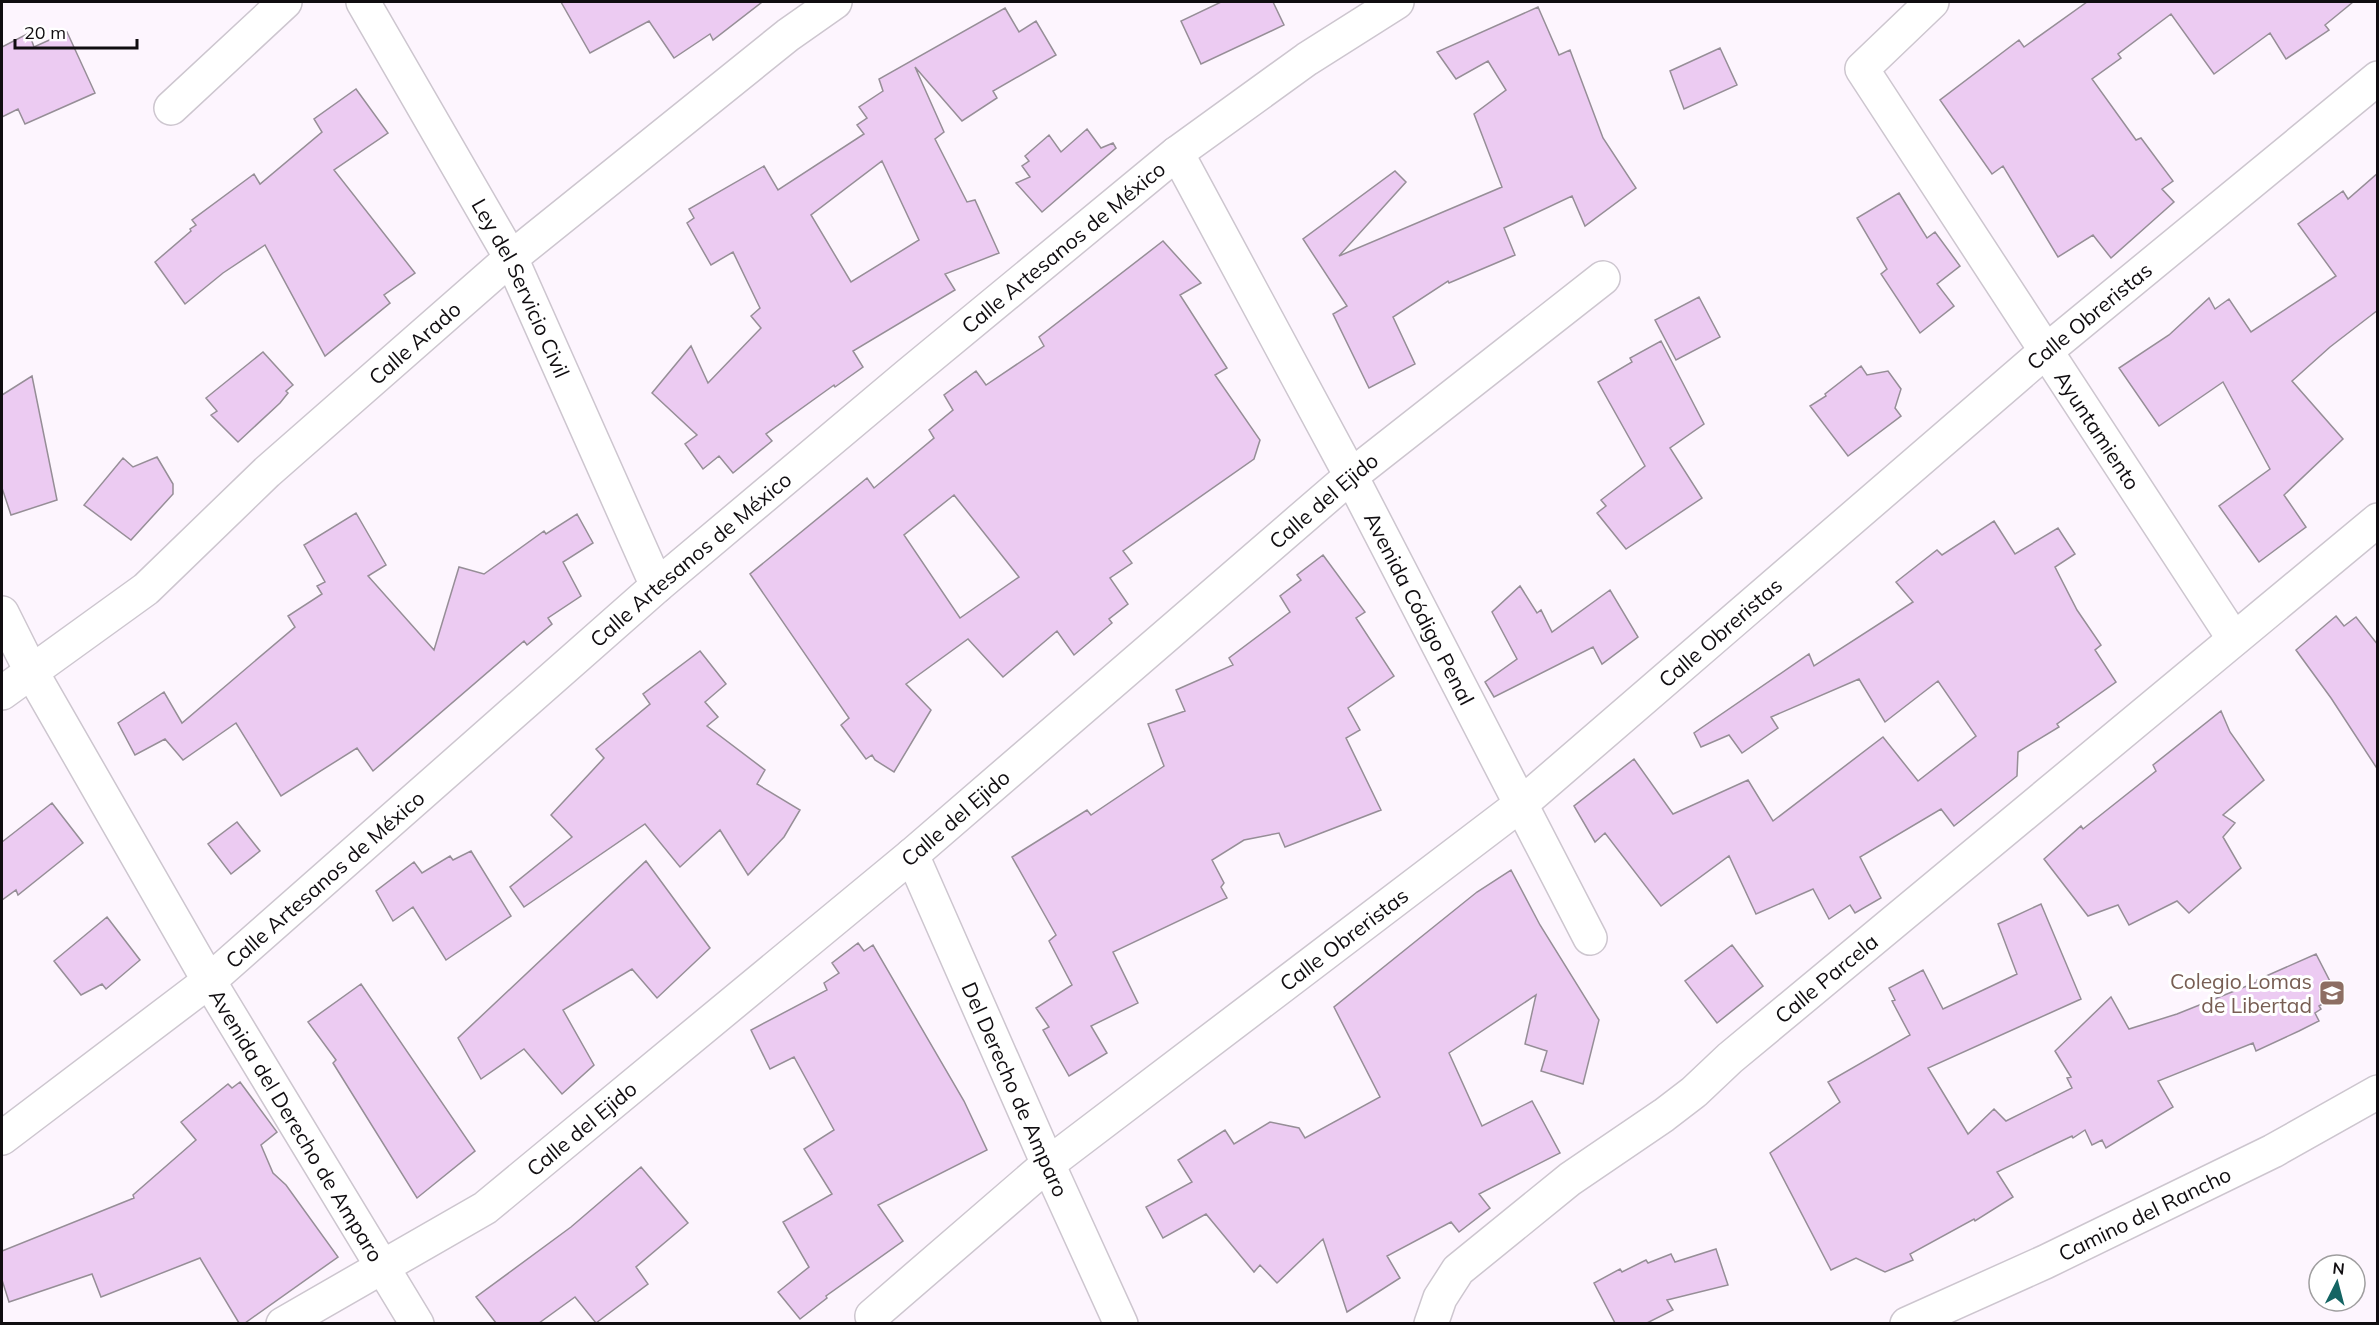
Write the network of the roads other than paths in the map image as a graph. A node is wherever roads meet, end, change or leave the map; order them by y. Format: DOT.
graph roads {
  1 [pos="285,2"];
  2 [pos="363,2"];
  3 [pos="835,2"];
  4 [pos="1397,2"];
  5 [pos="1932,2"];
  6 [pos="2378,78"];
  7 [pos="171,108"];
  8 [pos="1177,153"];
  9 [pos="511,258"];
  10 [pos="1603,278"];
  11 [pos="2046,351"];
  12 [pos="1351,476"];
  13 [pos="2378,520"];
  14 [pos="657,586"];
  15 [pos="2,613"];
  16 [pos="2234,639"];
  17 [pos="30,671"];
  18 [pos="2,693"];
  19 [pos="1520,805"];
  20 [pos="912,855"];
  21 [pos="1590,938"];
  22 [pos="209,981"];
  23 [pos="2378,1092"];
  24 [pos="2,1138"];
  25 [pos="1048,1164"];
  26 [pos="382,1269"];
  27 [pos="872,1316"];
  28 [pos="283,1323"];
  29 [pos="417,1323"];
  30 [pos="1121,1323"];
  31 [pos="1431,1323"];
  32 [pos="1907,1323"];
  1 -- 7 [label="street"];
  2 -- 9 [label="street, Ley del Servicio Civil"];
  3 -- 9 [label="street, Calle Arado"];
  4 -- 8 [label="street, Calle Artesanos de México"];
  5 -- 11 [label="street, Ayuntamiento"];
  6 -- 11 [label="street, Calle Obreristas"];
  8 -- 12 [label="street, Avenida Código Penal"];
  8 -- 14 [label="street, Calle Artesanos de México"];
  9 -- 14 [label="street, Ley del Servicio Civil"];
  9 -- 17 [label="street, Calle Arado"];
  10 -- 12 [label="street, Calle del Ejido"];
  11 -- 16 [label="street, Ayuntamiento"];
  11 -- 19 [label="street, Calle Obreristas"];
  12 -- 19 [label="street, Avenida Código Penal"];
  12 -- 20 [label="street, Calle del Ejido"];
  13 -- 16 [label="street, Calle Parcela"];
  14 -- 22 [label="street, Calle Artesanos de México"];
  15 -- 17 [label="street, Avenida del Derecho de Amparo"];
  16 -- 31 [label="street, Calle Parcela"];
  17 -- 18 [label="street, Calle Arado"];
  17 -- 22 [label="street, Avenida del Derecho de Amparo"];
  19 -- 21 [label="street, Avenida Código Penal"];
  19 -- 25 [label="street, Calle Obreristas"];
  20 -- 25 [label="street, Del Derecho de Amparo"];
  20 -- 26 [label="street, Calle del Ejido"];
  22 -- 24 [label="street, Calle Artesanos de México"];
  22 -- 26 [label="street, Avenida del Derecho de Amparo"];
  23 -- 32 [label="street, Camino del Rancho"];
  25 -- 27 [label="street, Calle Obreristas"];
  25 -- 30 [label="street, Del Derecho de Amparo"];
  26 -- 28 [label="street, Calle del Ejido"];
  26 -- 29 [label="street, Avenida del Derecho de Amparo"];
}
